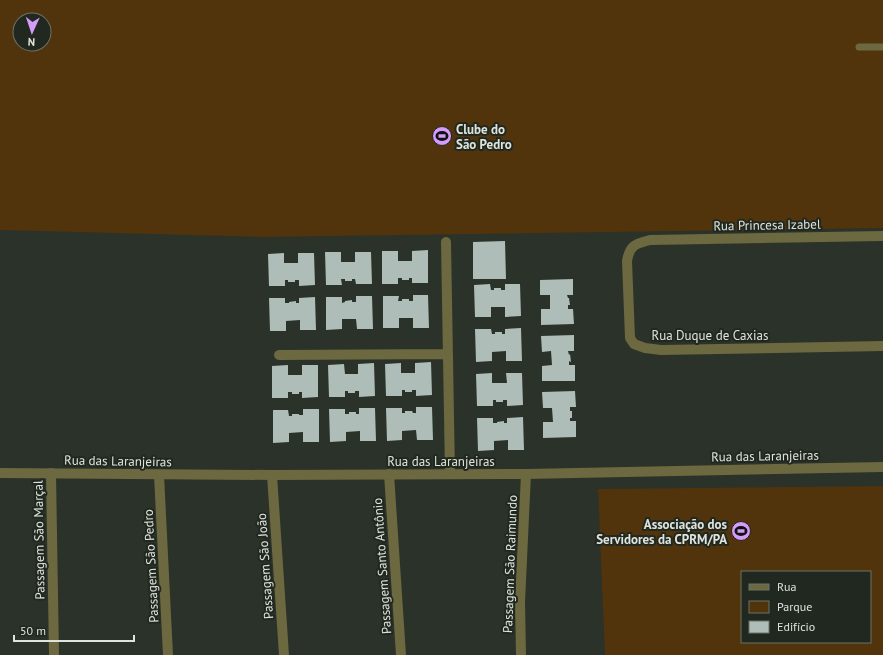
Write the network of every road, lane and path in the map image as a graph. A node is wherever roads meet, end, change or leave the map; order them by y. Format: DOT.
graph roads {
  1 [pos="883,47"];
  2 [pos="859,48"];
  3 [pos="883,236"];
  4 [pos="650,240"];
  5 [pos="446,242"];
  6 [pos="883,346"];
  7 [pos="448,354"];
  8 [pos="279,355"];
  9 [pos="883,466"];
  10 [pos="0,473"];
  11 [pos="51,473"];
  12 [pos="389,474"];
  13 [pos="450,474"];
  14 [pos="526,474"];
  15 [pos="159,475"];
  16 [pos="272,475"];
  17 [pos="54,655"];
  18 [pos="168,655"];
  19 [pos="284,655"];
  20 [pos="401,655"];
  21 [pos="521,655"];
  1 -- 2 [label="lane"];
  3 -- 4 [label="street, Rua Princesa Izabel"];
  4 -- 6 [label="street, Rua Duque de Caxias"];
  5 -- 7 [label="street"];
  7 -- 8 [label="street"];
  7 -- 13 [label="street"];
  9 -- 14 [label="street, Rua das Laranjeiras"];
  10 -- 11 [label="street, Rua das Laranjeiras"];
  11 -- 15 [label="street, Rua das Laranjeiras"];
  11 -- 17 [label="street, Passagem São Marçal"];
  12 -- 13 [label="street, Rua das Laranjeiras"];
  12 -- 16 [label="street, Rua das Laranjeiras"];
  12 -- 20 [label="street, Passagem Santo Antônio"];
  13 -- 14 [label="street, Rua das Laranjeiras"];
  14 -- 21 [label="street, Passagem São Raimundo"];
  15 -- 16 [label="street, Rua das Laranjeiras"];
  15 -- 18 [label="street, Passagem São Pedro"];
  16 -- 19 [label="street, Passagem São João"];
}
